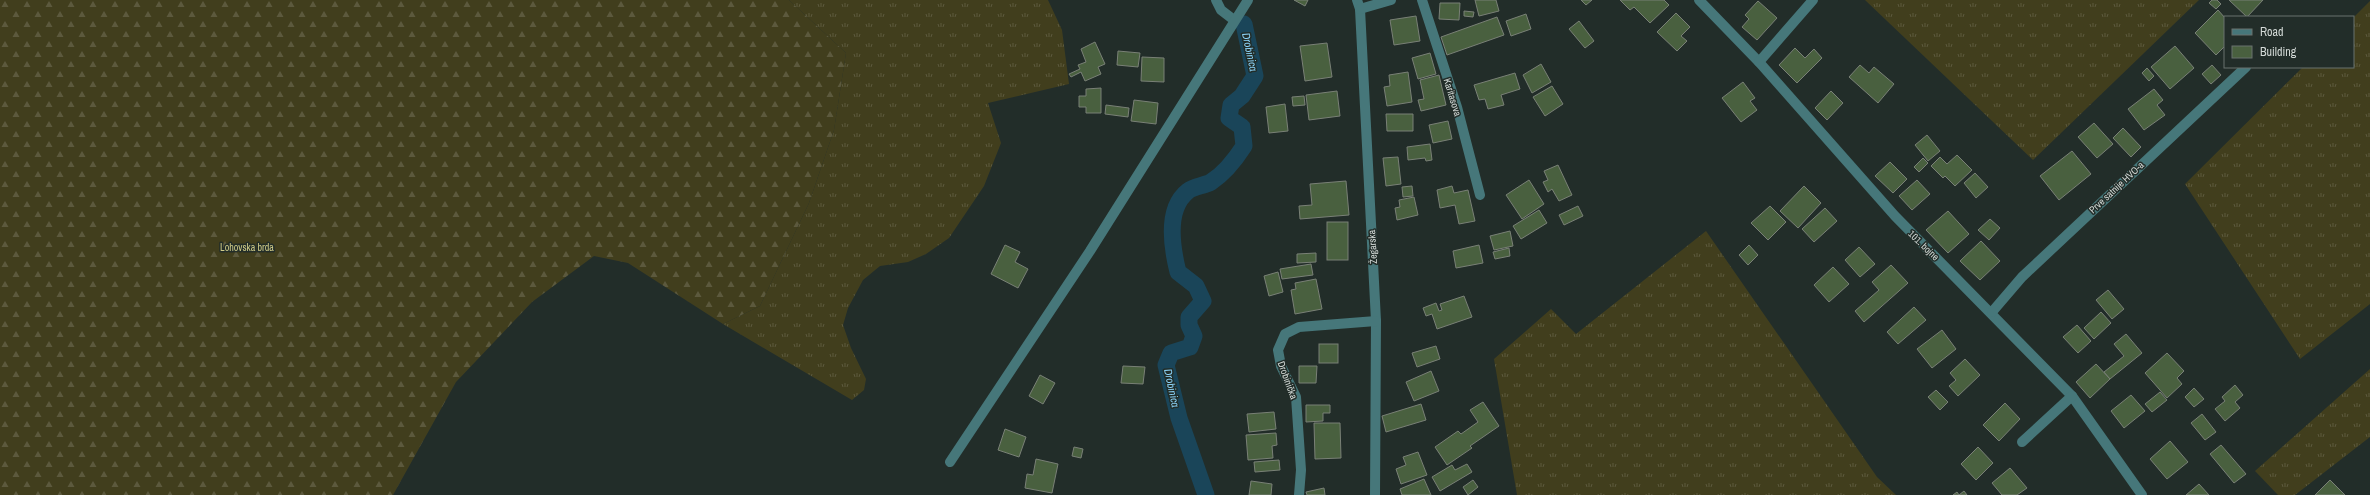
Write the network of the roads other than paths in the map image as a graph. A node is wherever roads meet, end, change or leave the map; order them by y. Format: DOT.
graph roads {
  1 [pos="1216,0"];
  2 [pos="1248,0"];
  3 [pos="1391,0"];
  4 [pos="1422,0"];
  5 [pos="1699,0"];
  6 [pos="1813,0"];
  7 [pos="1359,4"];
  8 [pos="1234,20"];
  9 [pos="1759,62"];
  10 [pos="2245,68"];
  11 [pos="1480,195"];
  12 [pos="1992,312"];
  13 [pos="1376,321"];
  14 [pos="2072,396"];
  15 [pos="2022,442"];
  16 [pos="950,462"];
  17 [pos="1300,495"];
  18 [pos="1375,495"];
  19 [pos="2142,495"];
  1 -- 8 [label="street"];
  2 -- 8 [label="street"];
  3 -- 7 [label="street"];
  4 -- 11 [label="street, Karitasova"];
  5 -- 9 [label="street, 101. bojne"];
  6 -- 9 [label="street"];
  7 -- 13 [label="street, Žegarska"];
  8 -- 16 [label="street"];
  9 -- 12 [label="street, 101. bojne"];
  10 -- 12 [label="street, Prve satnije HVO-a"];
  12 -- 14 [label="street, 101. bojne"];
  13 -- 17 [label="street, Drobinička"];
  13 -- 18 [label="street, Žegarska"];
  14 -- 15 [label="street"];
  14 -- 19 [label="street, 101. bojne"];
}
